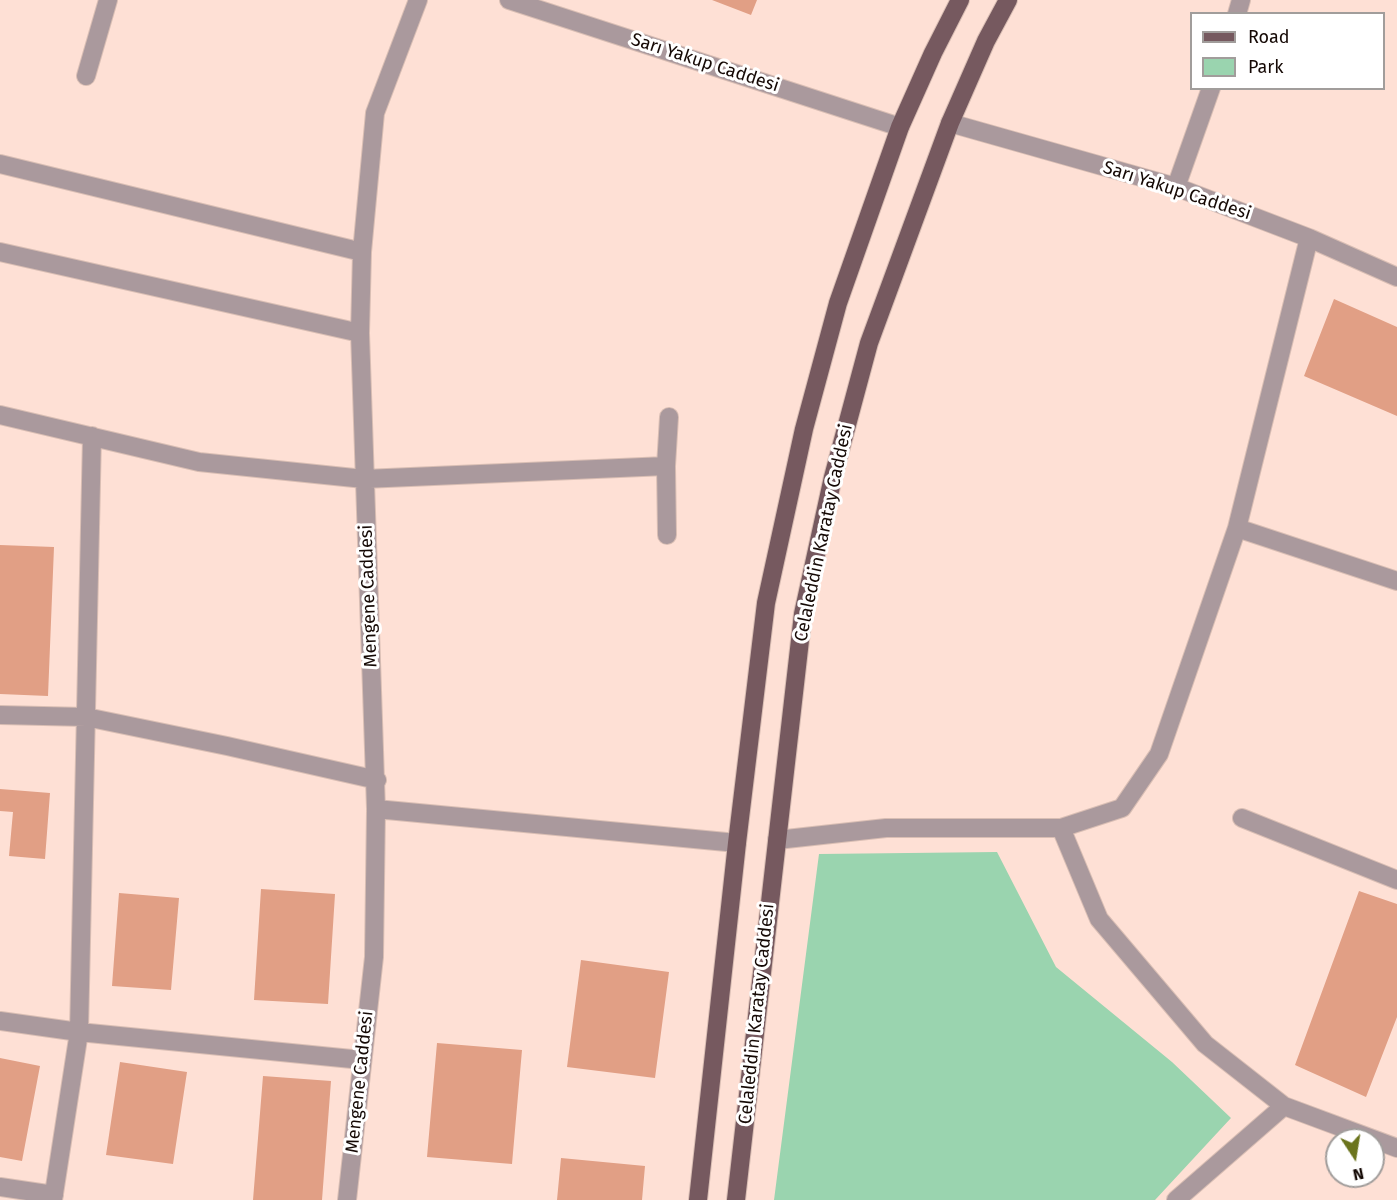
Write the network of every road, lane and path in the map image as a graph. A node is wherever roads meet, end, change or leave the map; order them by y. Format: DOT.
graph roads {
  1 [pos="108,0"];
  2 [pos="418,0"];
  3 [pos="509,0"];
  4 [pos="960,0"];
  5 [pos="1008,0"];
  6 [pos="86,76"];
  7 [pos="1209,90"];
  8 [pos="950,123"];
  9 [pos="900,127"];
  10 [pos="0,164"];
  11 [pos="1176,188"];
  12 [pos="1309,238"];
  13 [pos="0,252"];
  14 [pos="362,252"];
  15 [pos="1397,277"];
  16 [pos="360,333"];
  17 [pos="0,415"];
  18 [pos="669,417"];
  19 [pos="92,436"];
  20 [pos="666,466"];
  21 [pos="364,479"];
  22 [pos="1237,528"];
  23 [pos="667,535"];
  24 [pos="1397,581"];
  25 [pos="0,716"];
  26 [pos="86,717"];
  27 [pos="376,780"];
  28 [pos="376,809"];
  29 [pos="1242,818"];
  30 [pos="1061,828"];
  31 [pos="777,840"];
  32 [pos="737,843"];
  33 [pos="1397,880"];
  34 [pos="0,1021"];
  35 [pos="79,1032"];
  36 [pos="362,1060"];
  37 [pos="1284,1106"];
  38 [pos="1397,1148"];
  39 [pos="0,1187"];
  40 [pos="53,1198"];
  41 [pos="347,1200"];
  42 [pos="698,1200"];
  43 [pos="736,1200"];
  44 [pos="1176,1200"];
  1 -- 6 [label="street"];
  2 -- 14 [label="street, Mengene Caddesi"];
  3 -- 9 [label="street, Sarı Yakup Caddesi"];
  4 -- 9 [label="main road"];
  5 -- 8 [label="main road, Celaleddin Karatay Caddesi"];
  7 -- 11 [label="street"];
  8 -- 11 [label="street, Sarı Yakup Caddesi"];
  8 -- 31 [label="main road, Celaleddin Karatay Caddesi"];
  9 -- 32 [label="main road"];
  10 -- 14 [label="street"];
  11 -- 12 [label="street, Sarı Yakup Caddesi"];
  12 -- 15 [label="street, Sarı Yakup Caddesi"];
  12 -- 22 [label="street"];
  13 -- 16 [label="street"];
  14 -- 16 [label="street, Mengene Caddesi"];
  16 -- 21 [label="street, Mengene Caddesi"];
  17 -- 19 [label="street"];
  18 -- 20 [label="street"];
  19 -- 21 [label="street"];
  19 -- 26 [label="street"];
  20 -- 21 [label="street"];
  20 -- 23 [label="street"];
  21 -- 27 [label="street, Mengene Caddesi"];
  22 -- 24 [label="street"];
  22 -- 30 [label="street"];
  25 -- 26 [label="street"];
  26 -- 27 [label="street"];
  26 -- 35 [label="street"];
  27 -- 28 [label="street, Mengene Caddesi"];
  28 -- 32 [label="street"];
  28 -- 36 [label="street, Mengene Caddesi"];
  29 -- 33 [label="street"];
  30 -- 31 [label="street"];
  30 -- 37 [label="street"];
  31 -- 43 [label="main road, Celaleddin Karatay Caddesi"];
  32 -- 42 [label="main road"];
  34 -- 35 [label="street"];
  35 -- 36 [label="street"];
  35 -- 40 [label="street"];
  36 -- 41 [label="street, Mengene Caddesi"];
  37 -- 38 [label="street"];
  37 -- 44 [label="street"];
  39 -- 40 [label="street"];
}
